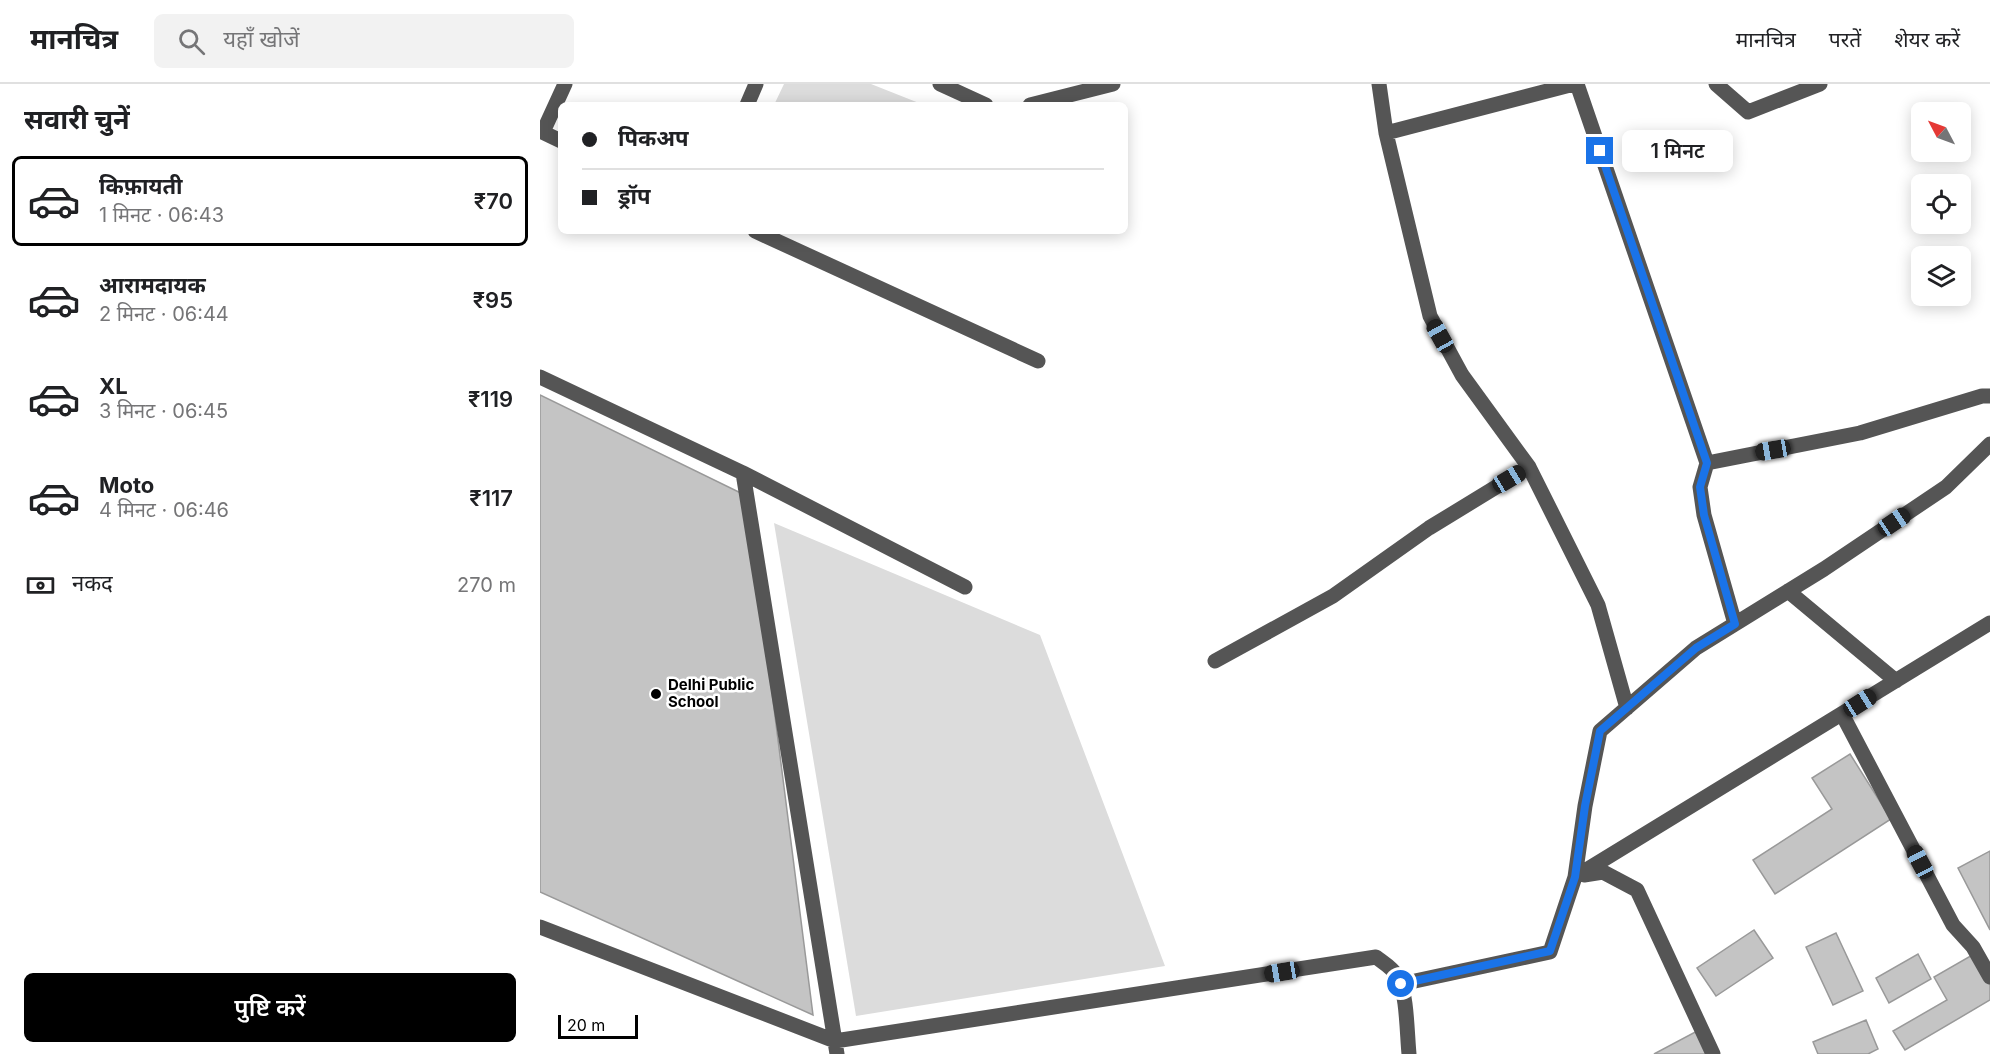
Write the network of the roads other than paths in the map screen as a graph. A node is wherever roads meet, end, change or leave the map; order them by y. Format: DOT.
graph roads {
  1 [pos="565,84"];
  2 [pos="756,84"];
  3 [pos="940,84"];
  4 [pos="1113,84"];
  5 [pos="1379,84"];
  6 [pos="1576,84"];
  7 [pos="1716,84"];
  8 [pos="1821,84"];
  9 [pos="748,102"];
  10 [pos="980,102"];
  11 [pos="1042,102"];
  12 [pos="541,132"];
  13 [pos="1386,133"];
  14 [pos="558,140"];
  15 [pos="762,234"];
  16 [pos="1038,361"];
  17 [pos="540,377"];
  18 [pos="1990,396"];
  19 [pos="1990,444"];
  20 [pos="1707,463"];
  21 [pos="1529,466"];
  22 [pos="743,473"];
  23 [pos="965,587"];
  24 [pos="1788,591"];
  25 [pos="1990,623"];
  26 [pos="1735,624"];
  27 [pos="1215,661"];
  28 [pos="1896,681"];
  29 [pos="1627,708"];
  30 [pos="1842,714"];
  31 [pos="1575,877"];
  32 [pos="540,927"];
  33 [pos="1990,977"];
  34 [pos="1401,984"];
  35 [pos="836,1047"];
  36 [pos="1410,1054"];
  37 [pos="1713,1054"];
  1 -- 12 [label="street"];
  2 -- 9 [label="street"];
  3 -- 10 [label="street"];
  4 -- 11 [label="street"];
  5 -- 13 [label="street"];
  6 -- 13 [label="street"];
  6 -- 20 [label="street"];
  7 -- 8 [label="street"];
  12 -- 14 [label="street"];
  13 -- 21 [label="street"];
  15 -- 16 [label="street"];
  17 -- 22 [label="street"];
  18 -- 20 [label="street"];
  19 -- 24 [label="street"];
  20 -- 26 [label="street"];
  21 -- 27 [label="street"];
  21 -- 29 [label="street"];
  22 -- 23 [label="street"];
  22 -- 35 [label="street"];
  24 -- 26 [label="street"];
  24 -- 28 [label="street"];
  25 -- 28 [label="street"];
  26 -- 29 [label="street"];
  28 -- 30 [label="street"];
  29 -- 31 [label="street"];
  30 -- 31 [label="street"];
  30 -- 33 [label="street"];
  31 -- 34 [label="street"];
  31 -- 37 [label="street"];
  32 -- 35 [label="street"];
  34 -- 35 [label="street"];
  34 -- 36 [label="street"];
}
